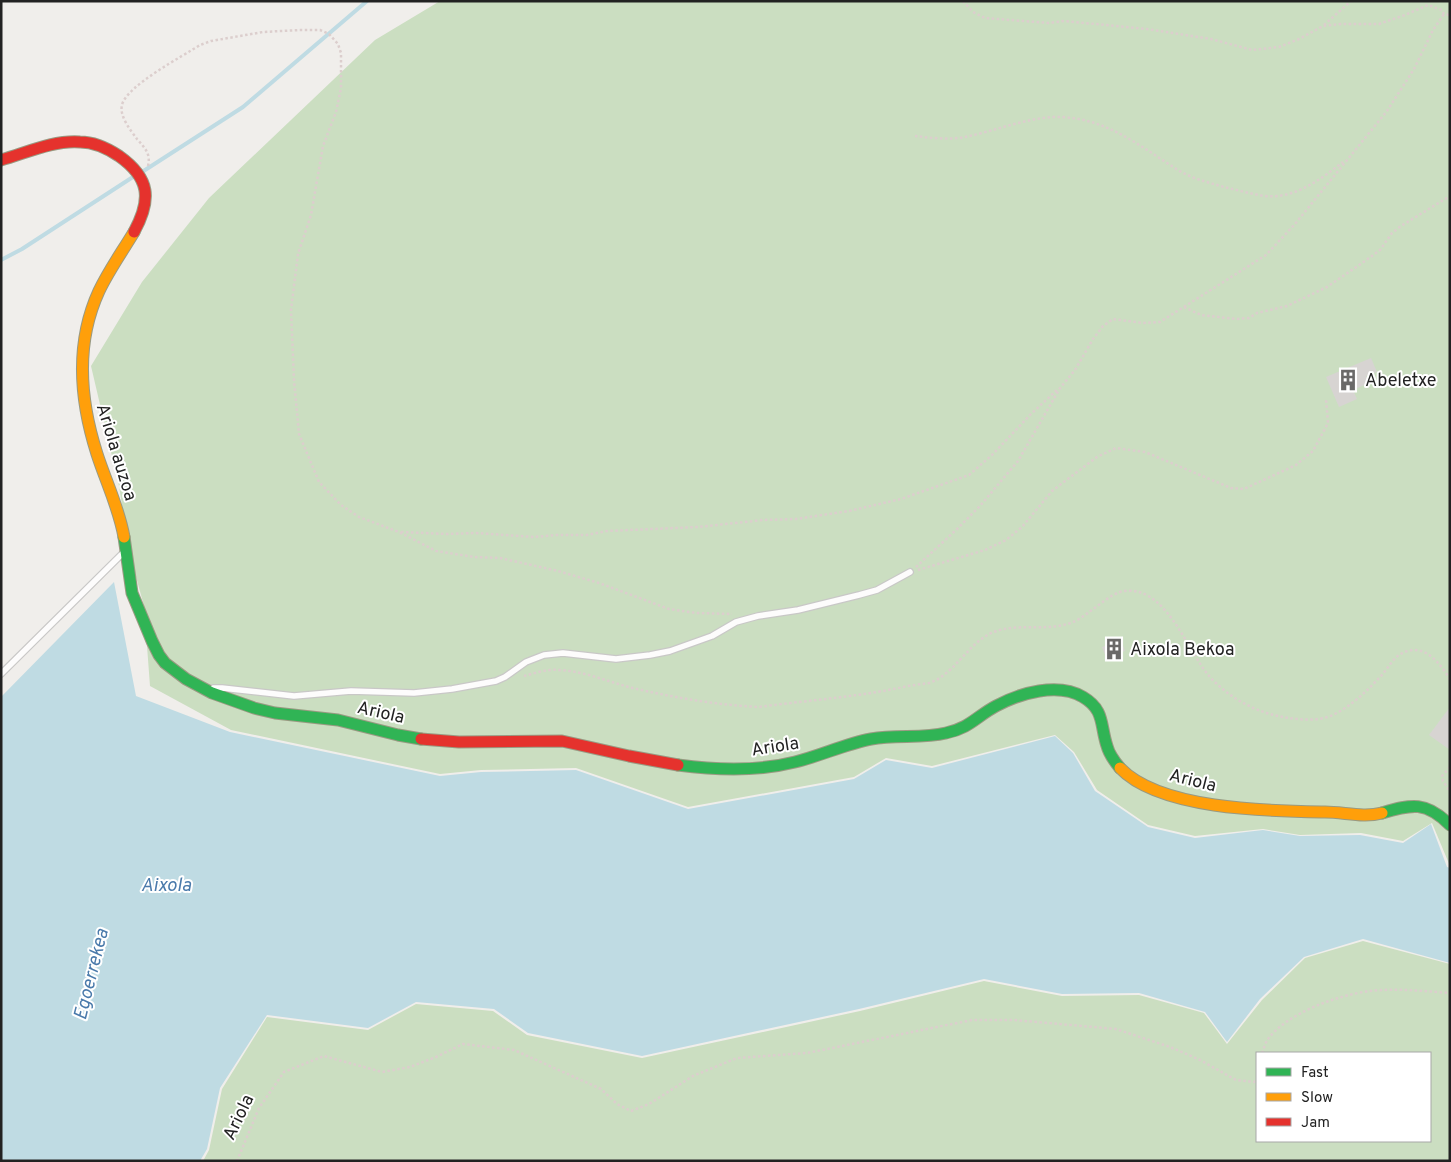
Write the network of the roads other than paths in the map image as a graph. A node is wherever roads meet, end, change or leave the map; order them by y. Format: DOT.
graph roads {
  1 [pos="1,160"];
  2 [pos="124,552"];
  3 [pos="910,572"];
  4 [pos="1,674"];
  5 [pos="203,689"];
  6 [pos="1450,825"];
  1 -- 2 [label="street, Ariola auzoa"];
  2 -- 4 [label="lane"];
  2 -- 5 [label="street, Ariola"];
  3 -- 5 [label="lane"];
  5 -- 6 [label="street, Ariola"];
}
